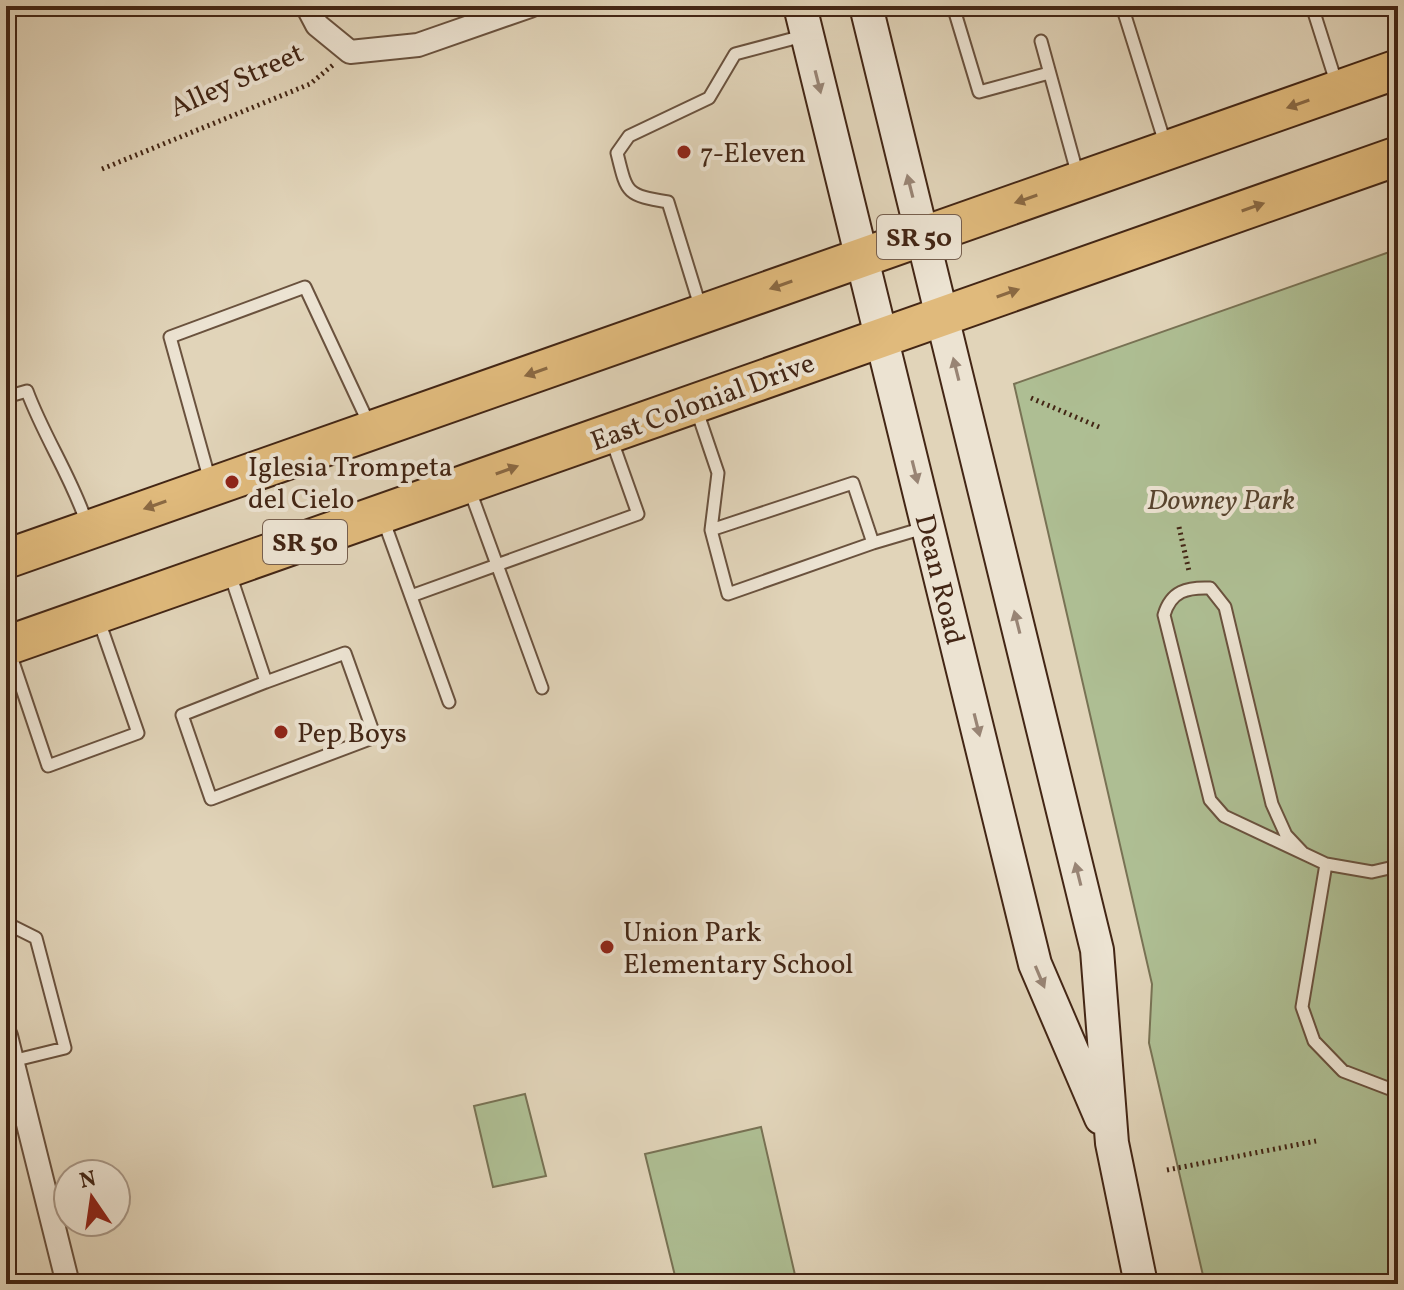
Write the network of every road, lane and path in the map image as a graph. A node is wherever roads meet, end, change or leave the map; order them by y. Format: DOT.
graph roads {
  1 [pos="307,6"];
  2 [pos="530,6"];
  3 [pos="953,6"];
  4 [pos="1122,6"];
  5 [pos="1327,6"];
  6 [pos="1313,8"];
  7 [pos="877,9"];
  8 [pos="803,20"];
  9 [pos="1041,41"];
  10 [pos="350,52"];
  11 [pos="1398,69"];
  12 [pos="1049,73"];
  13 [pos="1339,89"];
  14 [pos="1167,149"];
  15 [pos="1398,156"];
  16 [pos="102,169"];
  17 [pos="1079,181"];
  18 [pos="923,236"];
  19 [pos="862,257"];
  20 [pos="702,313"];
  21 [pos="943,316"];
  22 [pos="882,337"];
  23 [pos="6,397"];
  24 [pos="1031,398"];
  25 [pos="694,403"];
  26 [pos="1099,427"];
  27 [pos="371,429"];
  28 [pos="610,433"];
  29 [pos="467,484"];
  30 [pos="212,485"];
  31 [pos="381,514"];
  32 [pos="929,527"];
  33 [pos="1179,527"];
  34 [pos="89,529"];
  35 [pos="711,530"];
  36 [pos="873,543"];
  37 [pos="6,559"];
  38 [pos="496,563"];
  39 [pos="229,569"];
  40 [pos="1192,588"];
  41 [pos="411,596"];
  42 [pos="97,615"];
  43 [pos="7,646"];
  44 [pos="266,682"];
  45 [pos="542,688"];
  46 [pos="449,702"];
  47 [pos="1302,852"];
  48 [pos="1326,864"];
  49 [pos="1398,866"];
  50 [pos="6,923"];
  51 [pos="6,1036"];
  52 [pos="12,1061"];
  53 [pos="1398,1092"];
  54 [pos="1316,1141"];
  55 [pos="1112,1143"];
  56 [pos="1167,1170"];
  57 [pos="68,1284"];
  58 [pos="1141,1284"];
  1 -- 10 [label="street"];
  2 -- 10 [label="street"];
  3 -- 12 [label="lane"];
  4 -- 14 [label="lane"];
  5 -- 6 [label="lane"];
  6 -- 13 [label="lane"];
  18 -- 7 [label="main road, Dean Road, one-way"];
  8 -- 19 [label="main road, Dean Road, one-way"];
  8 -- 20 [label="lane"];
  9 -- 12 [label="lane"];
  10 -- 16 [label="path, Alley Street"];
  11 -- 13 [label="highway, SR 50"];
  12 -- 17 [label="lane"];
  13 -- 14 [label="highway, SR 50, one-way"];
  14 -- 17 [label="highway, SR 50"];
  21 -- 15 [label="highway, East Colonial Drive / SR 50, one-way"];
  17 -- 18 [label="highway, SR 50, one-way"];
  18 -- 19 [label="highway, SR 50"];
  18 -- 21 [label="main road, Dean Road"];
  19 -- 20 [label="highway, SR 50, one-way"];
  19 -- 22 [label="main road, Dean Road"];
  20 -- 27 [label="highway, SR 50, one-way"];
  21 -- 22 [label="highway, East Colonial Drive / SR 50"];
  55 -- 21 [label="main road, Dean Road, one-way"];
  22 -- 25 [label="highway, East Colonial Drive / SR 50"];
  22 -- 32 [label="main road, Dean Road, one-way"];
  23 -- 34 [label="lane"];
  24 -- 26 [label="path"];
  25 -- 28 [label="highway, East Colonial Drive / SR 50"];
  25 -- 35 [label="lane"];
  27 -- 30 [label="highway, SR 50"];
  27 -- 30 [label="lane"];
  29 -- 28 [label="highway, East Colonial Drive / SR 50, one-way"];
  28 -- 38 [label="lane"];
  29 -- 31 [label="highway, East Colonial Drive / SR 50"];
  29 -- 38 [label="lane"];
  30 -- 34 [label="highway, SR 50, one-way"];
  31 -- 39 [label="highway, East Colonial Drive / SR 50"];
  31 -- 41 [label="lane"];
  32 -- 36 [label="lane"];
  32 -- 55 [label="main road, Dean Road, one-way"];
  33 -- 40 [label="path"];
  34 -- 37 [label="highway, SR 50"];
  35 -- 36 [label="lane"];
  35 -- 36 [label="lane"];
  38 -- 41 [label="lane"];
  38 -- 45 [label="lane"];
  39 -- 42 [label="highway, East Colonial Drive / SR 50"];
  39 -- 44 [label="lane"];
  40 -- 47 [label="lane"];
  40 -- 47 [label="lane"];
  41 -- 46 [label="lane"];
  42 -- 43 [label="highway, East Colonial Drive / SR 50"];
  42 -- 43 [label="lane"];
  44 -- 44 [label="lane"];
  47 -- 48 [label="lane"];
  48 -- 49 [label="lane"];
  48 -- 53 [label="lane"];
  50 -- 52 [label="lane"];
  51 -- 52 [label="street"];
  52 -- 57 [label="street"];
  54 -- 56 [label="path"];
  55 -- 58 [label="main road, Dean Road"];
}
